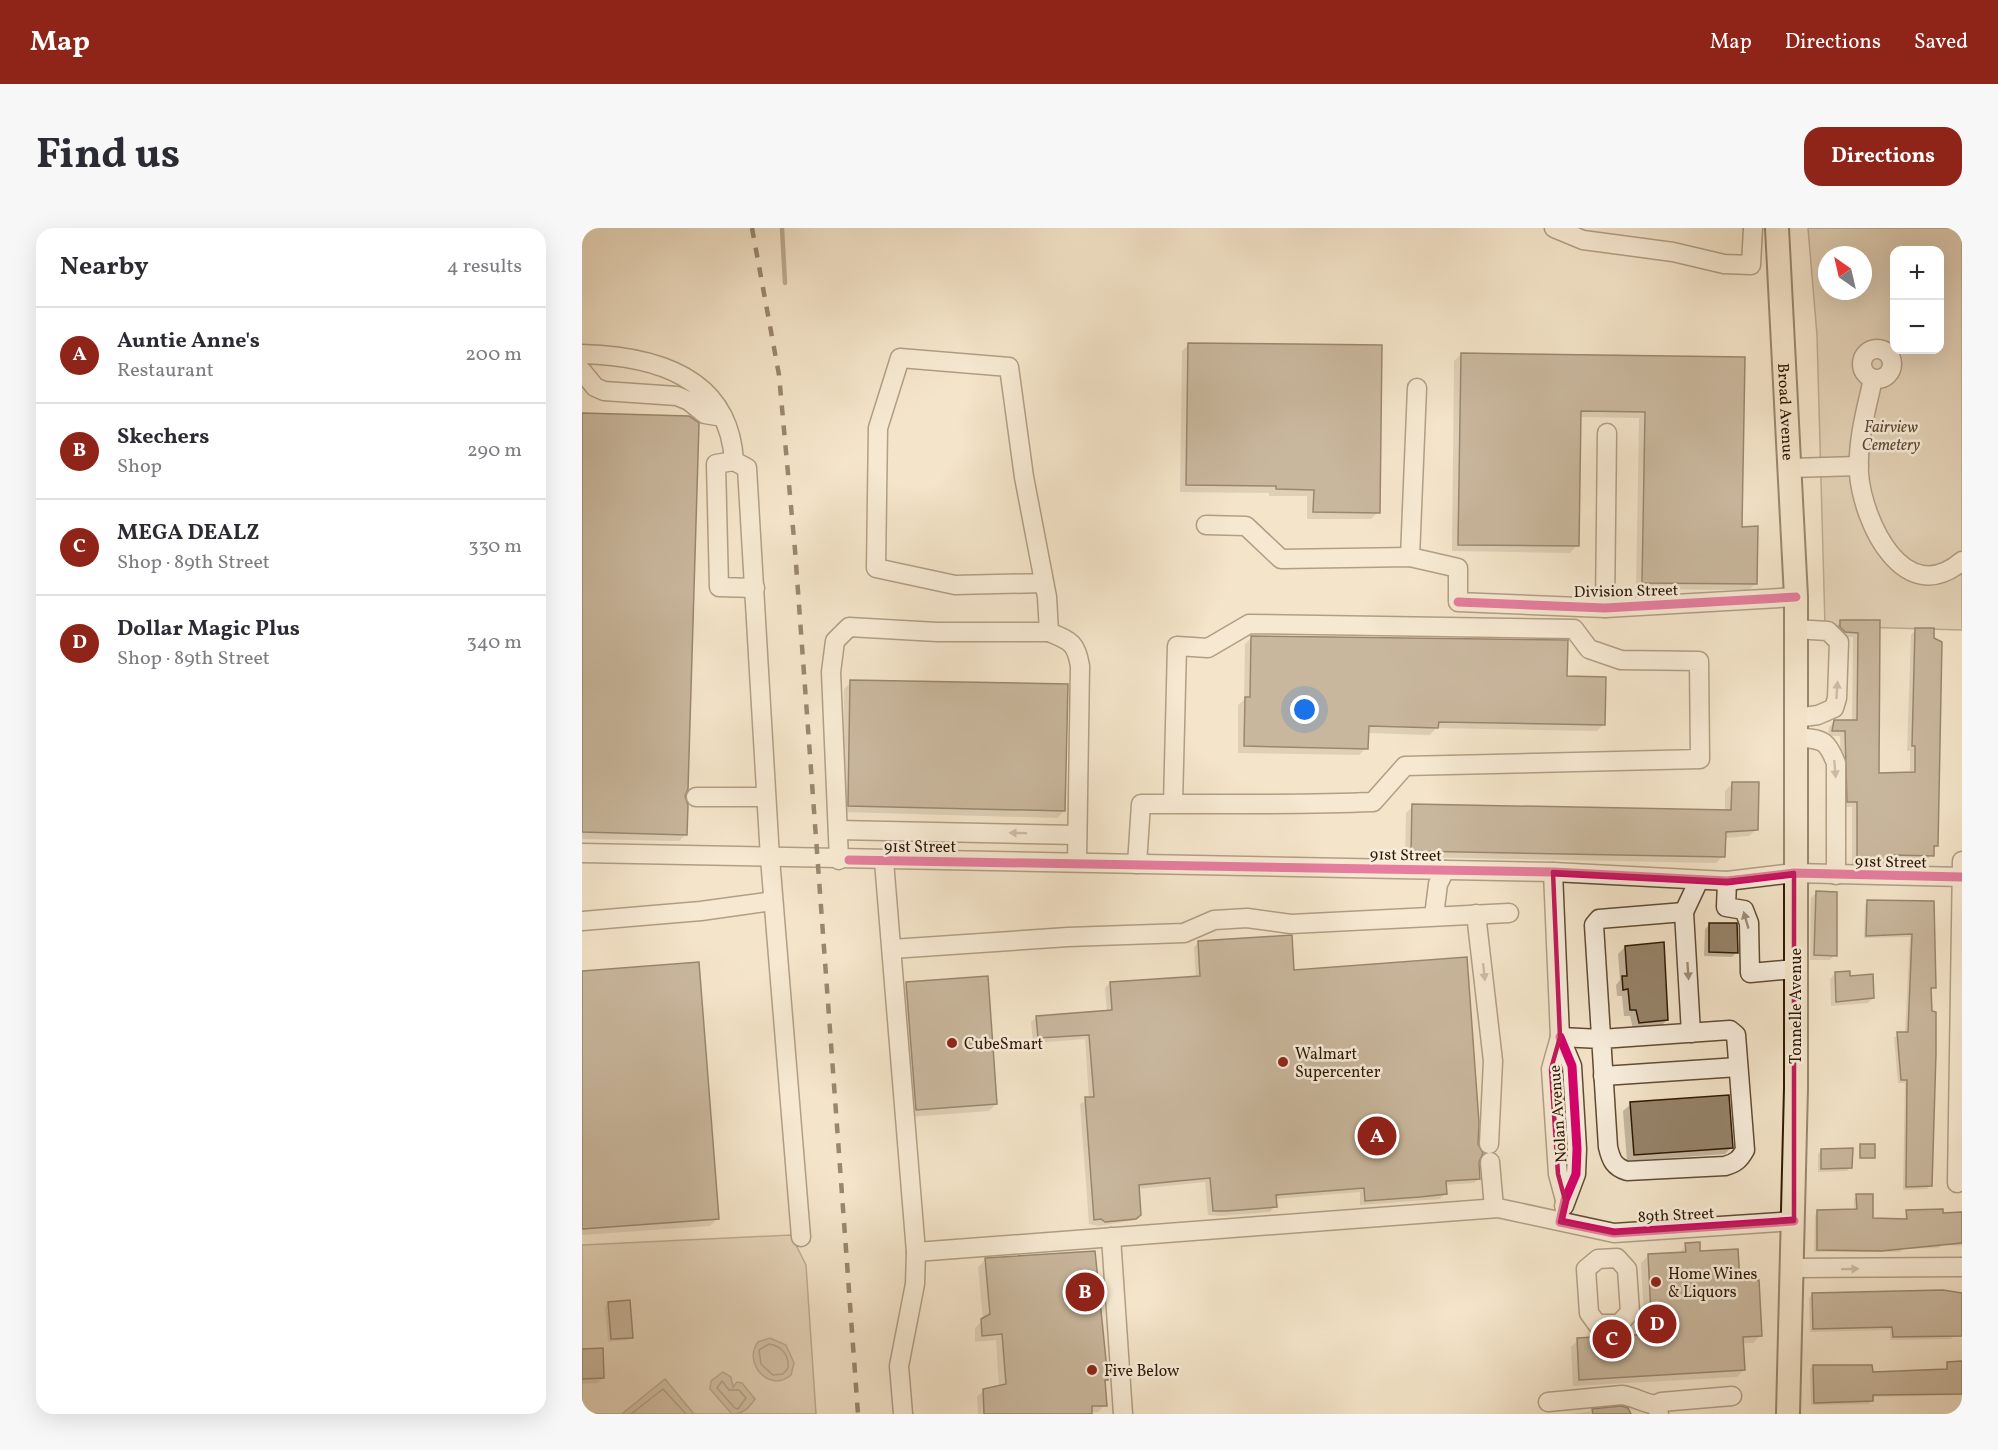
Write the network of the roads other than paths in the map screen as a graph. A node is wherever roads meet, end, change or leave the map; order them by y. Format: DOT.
graph roads {
  1 [pos="1554,228"];
  2 [pos="1753,228"];
  3 [pos="1777,228"];
  4 [pos="582,354"];
  5 [pos="582,371"];
  6 [pos="1873,378"];
  7 [pos="1417,388"];
  8 [pos="723,417"];
  9 [pos="1607,433"];
  10 [pos="734,461"];
  11 [pos="1859,466"];
  12 [pos="1790,468"];
  13 [pos="1206,525"];
  14 [pos="1410,557"];
  15 [pos="1962,561"];
  16 [pos="1044,583"];
  17 [pos="755,588"];
  18 [pos="1796,597"];
  19 [pos="1575,607"];
  20 [pos="1605,608"];
  21 [pos="1574,629"];
  22 [pos="1794,629"];
  23 [pos="1049,632"];
  24 [pos="1796,727"];
  25 [pos="696,797"];
  26 [pos="766,797"];
  27 [pos="1173,804"];
  28 [pos="838,830"];
  29 [pos="1077,835"];
  30 [pos="582,853"];
  31 [pos="770,858"];
  32 [pos="844,860"];
  33 [pos="884,861"];
  34 [pos="1077,862"];
  35 [pos="1137,864"];
  36 [pos="1445,870"];
  37 [pos="1553,872"];
  38 [pos="1962,872"];
  39 [pos="1794,873"];
  40 [pos="1836,875"];
  41 [pos="1699,880"];
  42 [pos="1727,881"];
  43 [pos="773,901"];
  44 [pos="1684,912"];
  45 [pos="1509,913"];
  46 [pos="1476,914"];
  47 [pos="1434,916"];
  48 [pos="582,921"];
  49 [pos="892,949"];
  50 [pos="1795,969"];
  51 [pos="1691,1033"];
  52 [pos="1560,1037"];
  53 [pos="1601,1039"];
  54 [pos="1738,1067"];
  55 [pos="1603,1076"];
  56 [pos="1608,1147"];
  57 [pos="1578,1149"];
  58 [pos="1957,1183"];
  59 [pos="1565,1200"];
  60 [pos="1494,1208"];
  61 [pos="1794,1221"];
  62 [pos="1560,1222"];
  63 [pos="1597,1230"];
  64 [pos="801,1237"];
  65 [pos="1111,1237"];
  66 [pos="916,1252"];
  67 [pos="1598,1259"];
  68 [pos="1962,1267"];
  69 [pos="1791,1268"];
  70 [pos="1732,1396"];
  71 [pos="1548,1402"];
  72 [pos="1649,1409"];
  73 [pos="903,1414"];
  74 [pos="1123,1414"];
  75 [pos="1788,1414"];
  1 -- 2 [label="street"];
  3 -- 12 [label="main road, Broad Avenue"];
  4 -- 8 [label="street"];
  5 -- 8 [label="street"];
  6 -- 11 [label="street"];
  7 -- 14 [label="street"];
  8 -- 10 [label="street"];
  9 -- 20 [label="street"];
  10 -- 17 [label="street"];
  10 -- 17 [label="street"];
  11 -- 12 [label="street"];
  11 -- 15 [label="street"];
  12 -- 18 [label="main road, Broad Avenue"];
  13 -- 14 [label="street"];
  14 -- 19 [label="street, Division Street"];
  16 -- 16 [label="street"];
  16 -- 23 [label="street"];
  17 -- 26 [label="street"];
  18 -- 20 [label="street, Division Street"];
  18 -- 22 [label="main road, Tonnelle Avenue"];
  19 -- 20 [label="street, Division Street"];
  19 -- 21 [label="street"];
  21 -- 27 [label="street"];
  21 -- 27 [label="street"];
  22 -- 24 [label="main road, Tonnelle Avenue"];
  24 -- 22 [label="street, one-way"];
  23 -- 28 [label="street"];
  23 -- 29 [label="street"];
  24 -- 39 [label="main road, Tonnelle Avenue"];
  24 -- 40 [label="street, one-way"];
  25 -- 26 [label="street"];
  26 -- 31 [label="street"];
  27 -- 35 [label="street"];
  29 -- 28 [label="street, one-way"];
  28 -- 32 [label="street"];
  29 -- 34 [label="street"];
  30 -- 31 [label="street, 91st Street"];
  31 -- 32 [label="street, 91st Street"];
  31 -- 43 [label="street"];
  32 -- 33 [label="street, 91st Street"];
  33 -- 34 [label="street, 91st Street"];
  33 -- 49 [label="street"];
  34 -- 35 [label="street, 91st Street"];
  35 -- 36 [label="street, 91st Street"];
  36 -- 37 [label="street, 91st Street"];
  36 -- 47 [label="street"];
  37 -- 41 [label="street, 91st Street"];
  37 -- 52 [label="street, Nolan Avenue"];
  38 -- 40 [label="street, 91st Street"];
  38 -- 58 [label="street"];
  39 -- 40 [label="street, 91st Street"];
  39 -- 42 [label="street, 91st Street"];
  39 -- 50 [label="main road, Tonnelle Avenue"];
  41 -- 42 [label="street, 91st Street"];
  41 -- 44 [label="street"];
  50 -- 42 [label="street, one-way"];
  43 -- 48 [label="street"];
  43 -- 64 [label="street"];
  44 -- 51 [label="street, one-way"];
  44 -- 53 [label="street"];
  45 -- 46 [label="street"];
  46 -- 47 [label="street"];
  46 -- 60 [label="street, one-way"];
  47 -- 49 [label="street"];
  49 -- 66 [label="street"];
  50 -- 61 [label="main road, Tonnelle Avenue"];
  51 -- 53 [label="street"];
  51 -- 54 [label="street"];
  52 -- 53 [label="street"];
  52 -- 57 [label="street, Nolan Avenue"];
  52 -- 59 [label="street, Nolan Avenue"];
  53 -- 55 [label="street"];
  54 -- 55 [label="street"];
  54 -- 56 [label="street"];
  55 -- 56 [label="street"];
  56 -- 57 [label="street"];
  57 -- 59 [label="street, Nolan Avenue"];
  59 -- 62 [label="street, Nolan Avenue"];
  60 -- 62 [label="street, 89th Street"];
  60 -- 65 [label="street, 89th Street"];
  61 -- 63 [label="street, 89th Street"];
  61 -- 69 [label="main road, Tonnelle Avenue"];
  62 -- 63 [label="street, 89th Street"];
  63 -- 67 [label="street"];
  65 -- 66 [label="street, 89th Street"];
  65 -- 74 [label="street"];
  66 -- 73 [label="street"];
  69 -- 68 [label="street, one-way"];
  69 -- 75 [label="main road, Tonnelle Avenue"];
  70 -- 72 [label="street"];
  71 -- 72 [label="street"];
}
